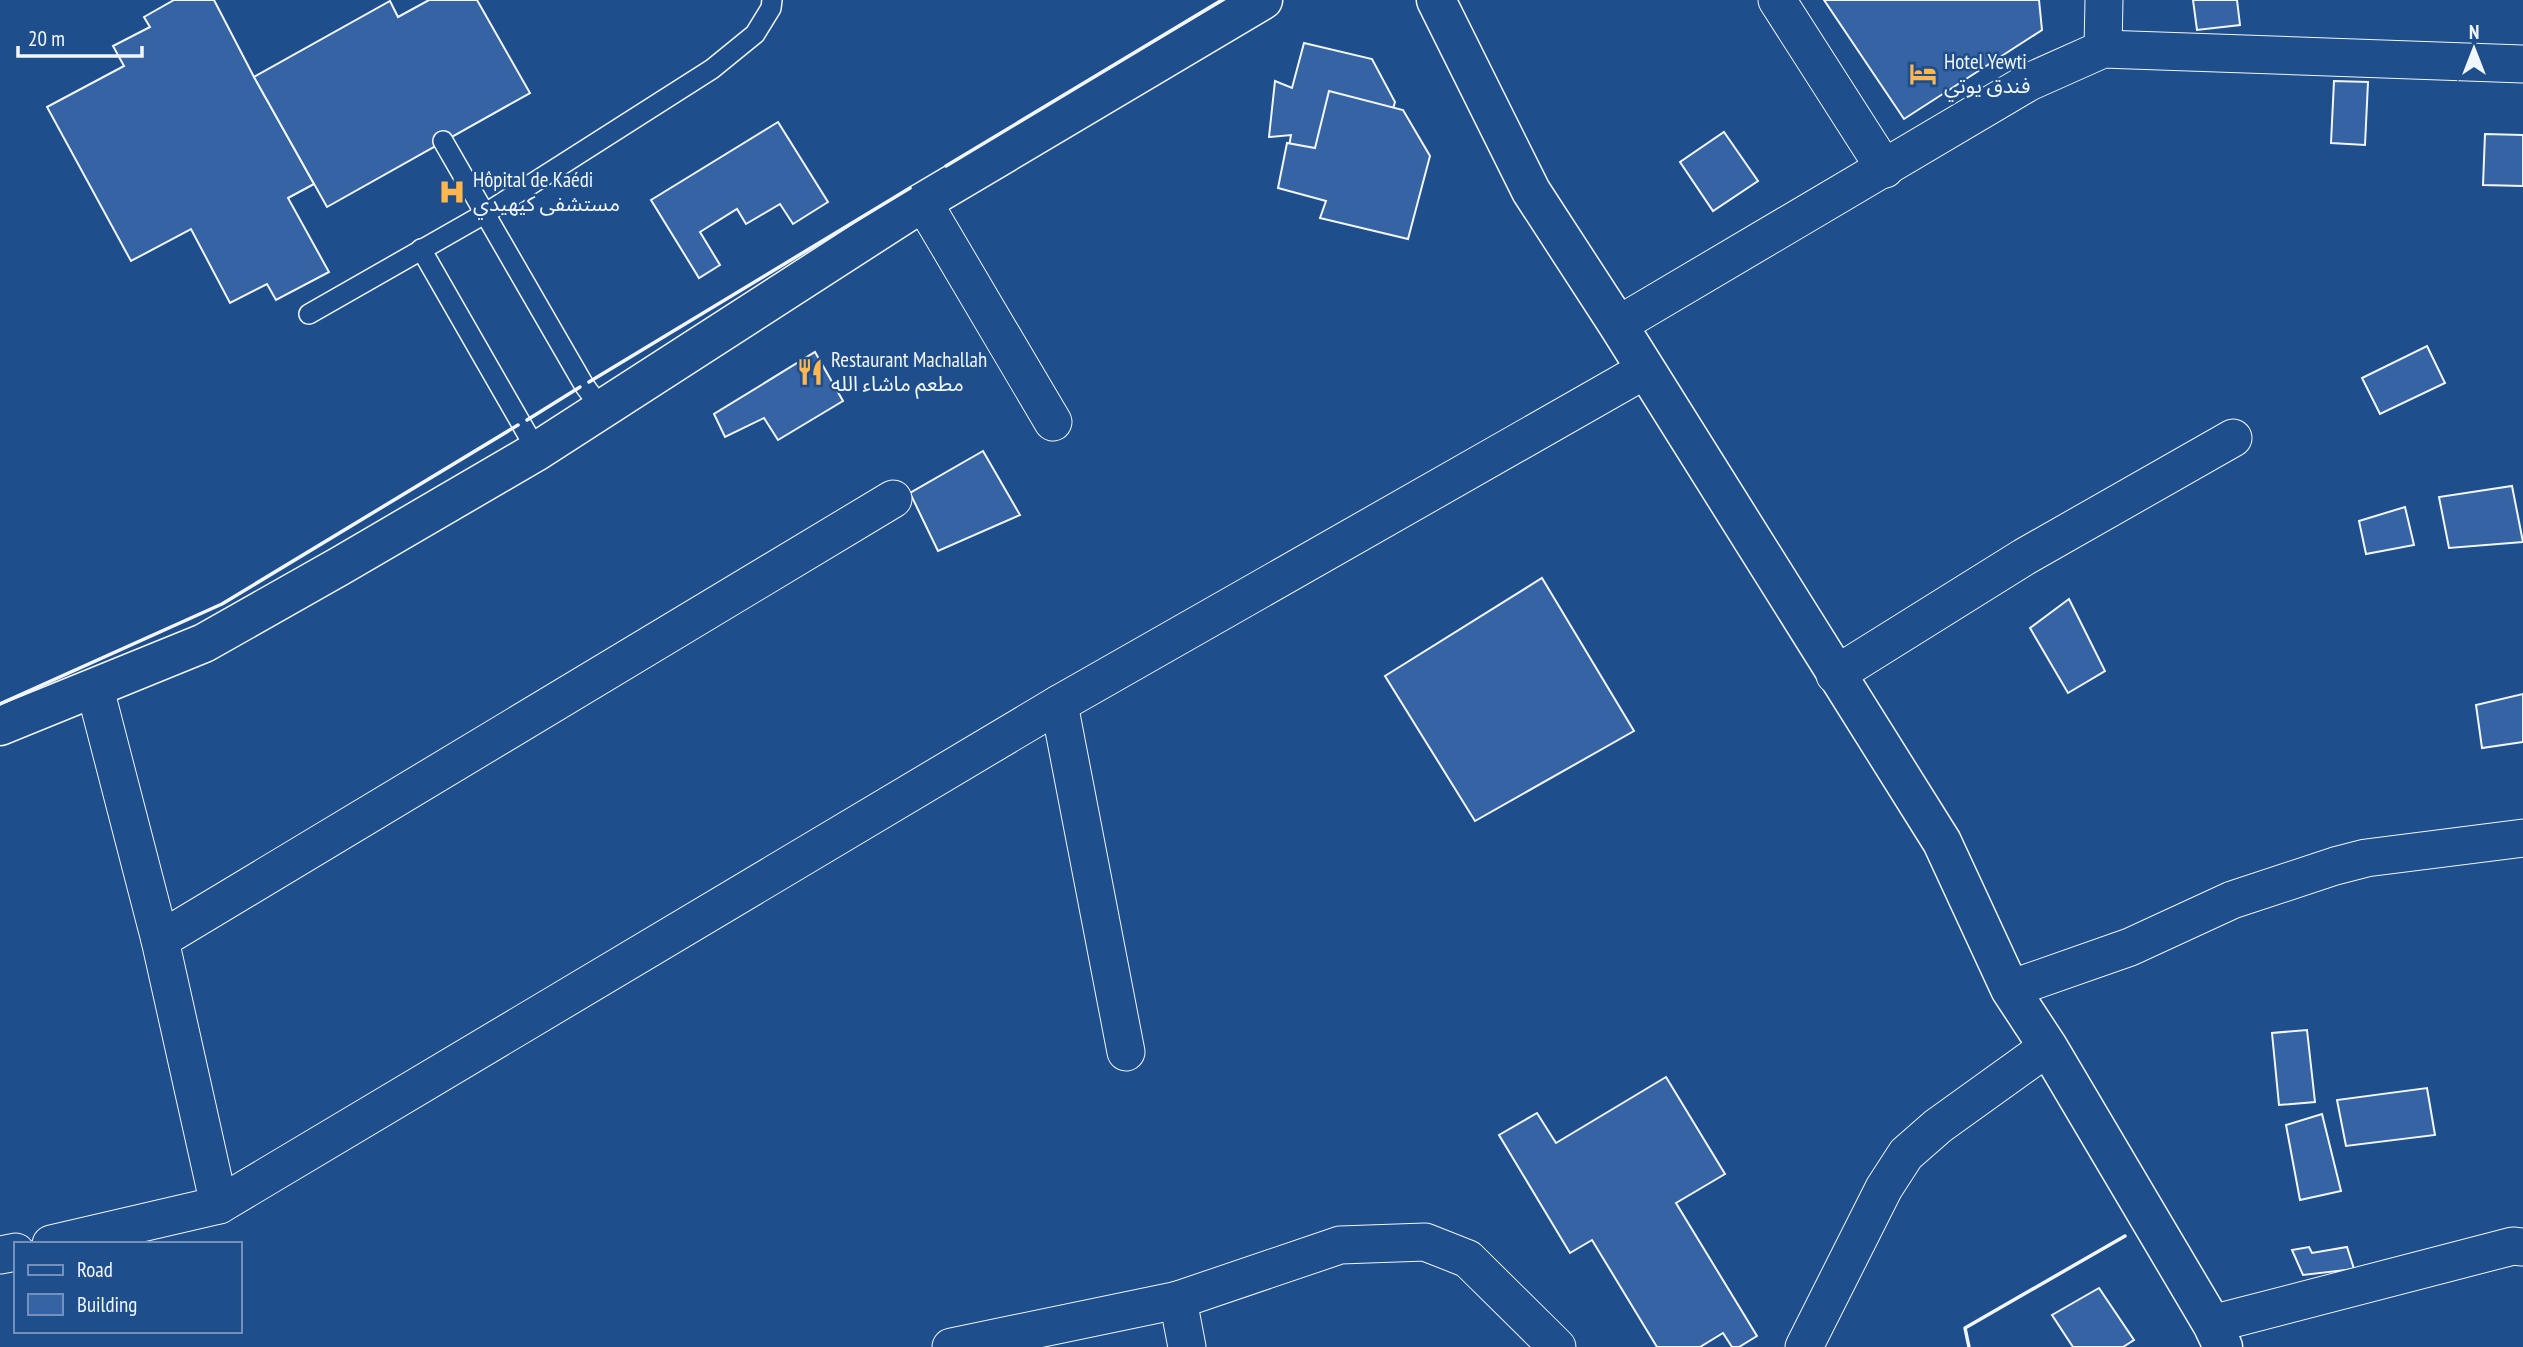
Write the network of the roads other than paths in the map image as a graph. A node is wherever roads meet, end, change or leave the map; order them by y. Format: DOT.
graph roads {
  1 [pos="772,0"];
  2 [pos="1263,0"];
  3 [pos="1436,0"];
  4 [pos="1777,0"];
  5 [pos="2104,0"];
  6 [pos="2103,49"];
  7 [pos="2523,64"];
  8 [pos="443,141"];
  9 [pos="1885,169"];
  10 [pos="923,202"];
  11 [pos="486,213"];
  12 [pos="421,249"];
  13 [pos="309,314"];
  14 [pos="1618,325"];
  15 [pos="1645,370"];
  16 [pos="601,408"];
  17 [pos="1052,422"];
  18 [pos="2233,438"];
  19 [pos="537,451"];
  20 [pos="893,499"];
  21 [pos="1835,675"];
  22 [pos="94,689"];
  23 [pos="1059,704"];
  24 [pos="0,726"];
  25 [pos="2523,838"];
  26 [pos="160,940"];
  27 [pos="2010,989"];
  28 [pos="2048,1047"];
  29 [pos="1126,1052"];
  30 [pos="219,1205"];
  31 [pos="60,1242"];
  32 [pos="2523,1247"];
  33 [pos="1178,1300"];
  34 [pos="2218,1335"];
  35 [pos="951,1347"];
  36 [pos="1187,1347"];
  37 [pos="1558,1347"];
  38 [pos="1804,1347"];
  1 -- 11 [label="lane"];
  2 -- 10 [label="street"];
  3 -- 14 [label="street"];
  4 -- 9 [label="street"];
  5 -- 6 [label="street"];
  6 -- 7 [label="street"];
  6 -- 9 [label="street"];
  8 -- 11 [label="lane"];
  9 -- 14 [label="street"];
  10 -- 16 [label="street"];
  10 -- 17 [label="street"];
  11 -- 12 [label="lane"];
  11 -- 16 [label="lane"];
  12 -- 13 [label="lane"];
  12 -- 19 [label="lane"];
  14 -- 15 [label="street"];
  15 -- 21 [label="street"];
  15 -- 23 [label="street"];
  16 -- 19 [label="street"];
  18 -- 21 [label="street"];
  19 -- 22 [label="street"];
  20 -- 26 [label="street"];
  21 -- 27 [label="street"];
  22 -- 24 [label="street"];
  22 -- 26 [label="street"];
  23 -- 29 [label="street"];
  23 -- 30 [label="street"];
  25 -- 27 [label="street"];
  26 -- 30 [label="street"];
  27 -- 28 [label="street"];
  28 -- 34 [label="street"];
  28 -- 38 [label="street"];
  30 -- 31 [label="street"];
  32 -- 34 [label="street"];
  33 -- 35 [label="street"];
  33 -- 36 [label="street"];
  33 -- 37 [label="street"];
}
